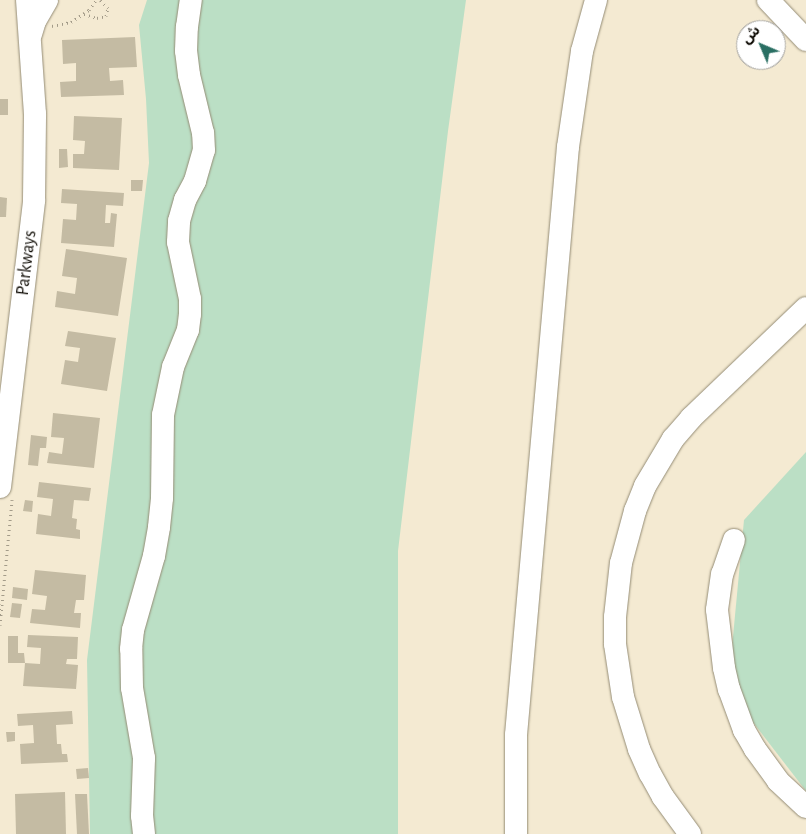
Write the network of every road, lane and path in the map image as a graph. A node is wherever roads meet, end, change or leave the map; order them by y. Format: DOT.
graph roads {
  1 [pos="27,0"];
  2 [pos="47,0"];
  3 [pos="98,0"];
  4 [pos="192,0"];
  5 [pos="596,0"];
  6 [pos="768,0"];
  7 [pos="84,14"];
  8 [pos="31,34"];
  9 [pos="806,40"];
  10 [pos="806,308"];
  11 [pos="6,493"];
  12 [pos="734,540"];
  13 [pos="0,625"];
  14 [pos="806,807"];
  15 [pos="144,834"];
  16 [pos="516,834"];
  17 [pos="690,834"];
  1 -- 8 [label="street, Parkways"];
  2 -- 8 [label="street, Parkways"];
  3 -- 7 [label="path"];
  3 -- 7 [label="path"];
  4 -- 15 [label="street"];
  5 -- 16 [label="street"];
  6 -- 9 [label="street"];
  7 -- 8 [label="path"];
  8 -- 11 [label="street, Parkways"];
  10 -- 17 [label="street"];
  11 -- 13 [label="path"];
  12 -- 14 [label="street"];
}
